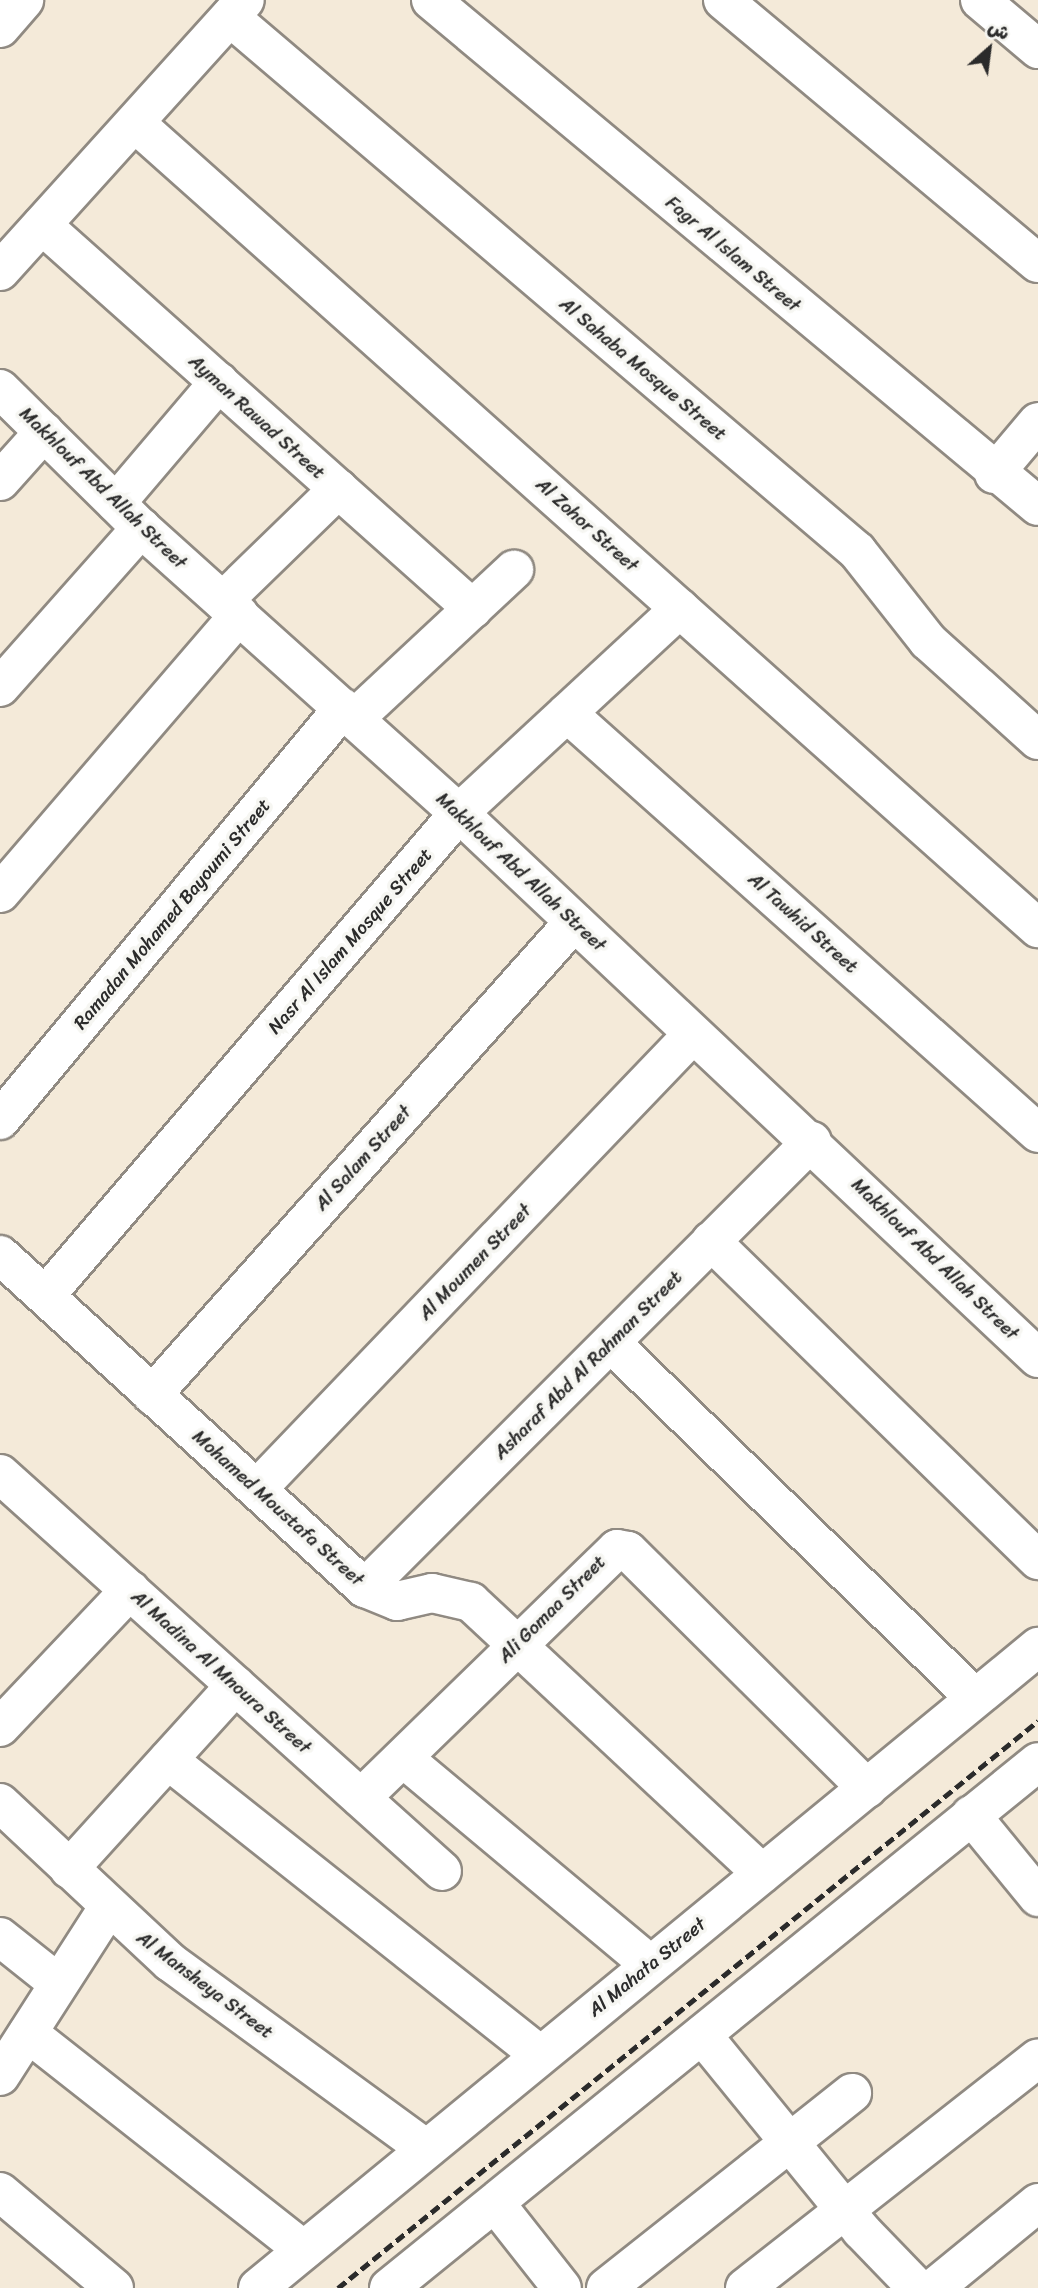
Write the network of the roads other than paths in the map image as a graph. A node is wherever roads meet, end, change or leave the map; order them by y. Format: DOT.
graph roads {
  1 [pos="24,0"];
  2 [pos="431,0"];
  3 [pos="723,0"];
  4 [pos="980,0"];
  5 [pos="237,8"];
  6 [pos="0,28"];
  7 [pos="1038,49"];
  8 [pos="135,122"];
  9 [pos="42,225"];
  10 [pos="1038,263"];
  11 [pos="0,271"];
  12 [pos="219,382"];
  13 [pos="0,389"];
  14 [pos="1038,422"];
  15 [pos="44,432"];
  16 [pos="994,474"];
  17 [pos="0,481"];
  18 [pos="338,489"];
  19 [pos="1038,506"];
  20 [pos="129,515"];
  21 [pos="514,570"];
  22 [pos="231,608"];
  23 [pos="473,608"];
  24 [pos="680,608"];
  25 [pos="0,687"];
  26 [pos="568,713"];
  27 [pos="349,714"];
  28 [pos="1038,740"];
  29 [pos="459,813"];
  30 [pos="0,893"];
  31 [pos="574,922"];
  32 [pos="1038,928"];
  33 [pos="693,1034"];
  34 [pos="0,1120"];
  35 [pos="1038,1133"];
  36 [pos="812,1142"];
  37 [pos="711,1241"];
  38 [pos="0,1255"];
  39 [pos="45,1296"];
  40 [pos="611,1343"];
  41 [pos="1038,1358"];
  42 [pos="152,1395"];
  43 [pos="257,1489"];
  44 [pos="7,1493"];
  45 [pos="1038,1560"];
  46 [pos="365,1588"];
  47 [pos="130,1590"];
  48 [pos="516,1644"];
  49 [pos="1038,1647"];
  50 [pos="236,1685"];
  51 [pos="975,1698"];
  52 [pos="0,1727"];
  53 [pos="403,1758"];
  54 [pos="168,1760"];
  55 [pos="1038,1762"];
  56 [pos="867,1788"];
  57 [pos="361,1798"];
  58 [pos="0,1802"];
  59 [pos="971,1815"];
  60 [pos="69,1869"];
  61 [pos="442,1871"];
  62 [pos="762,1873"];
  63 [pos="1038,1897"];
  64 [pos="108,1908"];
  65 [pos="0,1937"];
  66 [pos="649,1965"];
  67 [pos="59,1984"];
  68 [pos="28,2033"];
  69 [pos="702,2035"];
  70 [pos="540,2055"];
  71 [pos="1038,2058"];
  72 [pos="0,2076"];
  73 [pos="852,2093"];
  74 [pos="790,2143"];
  75 [pos="426,2149"];
  76 [pos="0,2192"];
  77 [pos="495,2203"];
  78 [pos="1038,2203"];
  79 [pos="846,2212"];
  80 [pos="304,2250"];
  81 [pos="114,2288"];
  82 [pos="258,2288"];
  83 [pos="390,2288"];
  84 [pos="562,2288"];
  85 [pos="606,2288"];
  86 [pos="745,2288"];
  87 [pos="917,2288"];
  88 [pos="934,2288"];
  1 -- 6 [label="street"];
  2 -- 16 [label="street, Fagr Al Islam Street"];
  3 -- 10 [label="street"];
  4 -- 7 [label="street"];
  5 -- 8 [label="street"];
  5 -- 28 [label="street, Al Sahaba Mosque Street"];
  8 -- 9 [label="street"];
  8 -- 24 [label="street, Al Zohor Street"];
  9 -- 11 [label="street"];
  9 -- 12 [label="street, Ayman Rawad Street"];
  12 -- 18 [label="street, Ayman Rawad Street"];
  12 -- 20 [label="street"];
  13 -- 15 [label="street, Makhlouf Abd Allah Street"];
  14 -- 16 [label="street"];
  15 -- 17 [label="street"];
  15 -- 20 [label="street, Makhlouf Abd Allah Street"];
  16 -- 19 [label="street, Fagr Al Islam Street"];
  18 -- 22 [label="street"];
  18 -- 23 [label="street, Ayman Rawad Street"];
  20 -- 22 [label="street, Makhlouf Abd Allah Street"];
  20 -- 25 [label="street"];
  21 -- 23 [label="street, Ramadan Mohamed Bayoumi Street"];
  22 -- 27 [label="street, Makhlouf Abd Allah Street"];
  22 -- 30 [label="street"];
  23 -- 27 [label="street, Ramadan Mohamed Bayoumi Street"];
  24 -- 26 [label="street, Nasr Al Islam Mosque Street"];
  24 -- 32 [label="street, Al Zohor Street"];
  26 -- 29 [label="street, Nasr Al Islam Mosque Street"];
  26 -- 35 [label="street, Al Tawhid Street"];
  27 -- 29 [label="street, Makhlouf Abd Allah Street"];
  27 -- 34 [label="street, Ramadan Mohamed Bayoumi Street"];
  29 -- 31 [label="street, Makhlouf Abd Allah Street"];
  29 -- 39 [label="street, Nasr Al Islam Mosque Street"];
  31 -- 33 [label="street, Makhlouf Abd Allah Street"];
  31 -- 42 [label="street, Al Salam Street"];
  33 -- 36 [label="street, Makhlouf Abd Allah Street"];
  33 -- 43 [label="street, Al Moumen Street"];
  36 -- 37 [label="street, Asharaf Abd Al Rahman Street"];
  36 -- 41 [label="street, Makhlouf Abd Allah Street"];
  37 -- 40 [label="street, Asharaf Abd Al Rahman Street"];
  37 -- 45 [label="street"];
  38 -- 39 [label="street, Mohamed Moustafa Street"];
  39 -- 42 [label="street, Mohamed Moustafa Street"];
  40 -- 46 [label="street, Asharaf Abd Al Rahman Street"];
  40 -- 51 [label="street"];
  42 -- 43 [label="street, Mohamed Moustafa Street"];
  43 -- 46 [label="street, Mohamed Moustafa Street"];
  44 -- 47 [label="street, Al Madina Al Mnoura Street"];
  46 -- 48 [label="street, Mohamed Moustafa Street"];
  47 -- 50 [label="street, Al Madina Al Mnoura Street"];
  47 -- 52 [label="street"];
  48 -- 53 [label="street, Ali Gomaa Street"];
  48 -- 56 [label="street, Ali Gomaa Street"];
  48 -- 62 [label="street, Mohamed Moustafa Street"];
  49 -- 51 [label="street, Al Mahata Street"];
  50 -- 54 [label="street"];
  50 -- 57 [label="street, Al Madina Al Mnoura Street"];
  51 -- 56 [label="street, Al Mahata Street"];
  53 -- 57 [label="street, Ali Gomaa Street"];
  53 -- 66 [label="street"];
  54 -- 60 [label="street"];
  54 -- 70 [label="street"];
  55 -- 59 [label="street"];
  56 -- 62 [label="street, Al Mahata Street"];
  57 -- 61 [label="street, Al Madina Al Mnoura Street"];
  58 -- 60 [label="street, Al Mansheya Street"];
  59 -- 63 [label="street"];
  59 -- 69 [label="street"];
  60 -- 64 [label="street, Al Mansheya Street"];
  62 -- 66 [label="street, Al Mahata Street"];
  64 -- 67 [label="street"];
  64 -- 75 [label="street, Al Mansheya Street"];
  65 -- 67 [label="street"];
  66 -- 70 [label="street, Al Mahata Street"];
  67 -- 68 [label="street"];
  68 -- 72 [label="street"];
  68 -- 80 [label="street"];
  69 -- 74 [label="street"];
  69 -- 77 [label="street"];
  70 -- 75 [label="street, Al Mahata Street"];
  71 -- 79 [label="street"];
  73 -- 74 [label="street"];
  74 -- 79 [label="street"];
  74 -- 85 [label="street"];
  75 -- 80 [label="street, Al Mahata Street"];
  76 -- 81 [label="street"];
  77 -- 83 [label="street"];
  77 -- 84 [label="street"];
  78 -- 88 [label="street"];
  79 -- 86 [label="street"];
  79 -- 87 [label="street"];
  80 -- 82 [label="street, Al Mahata Street"];
}
